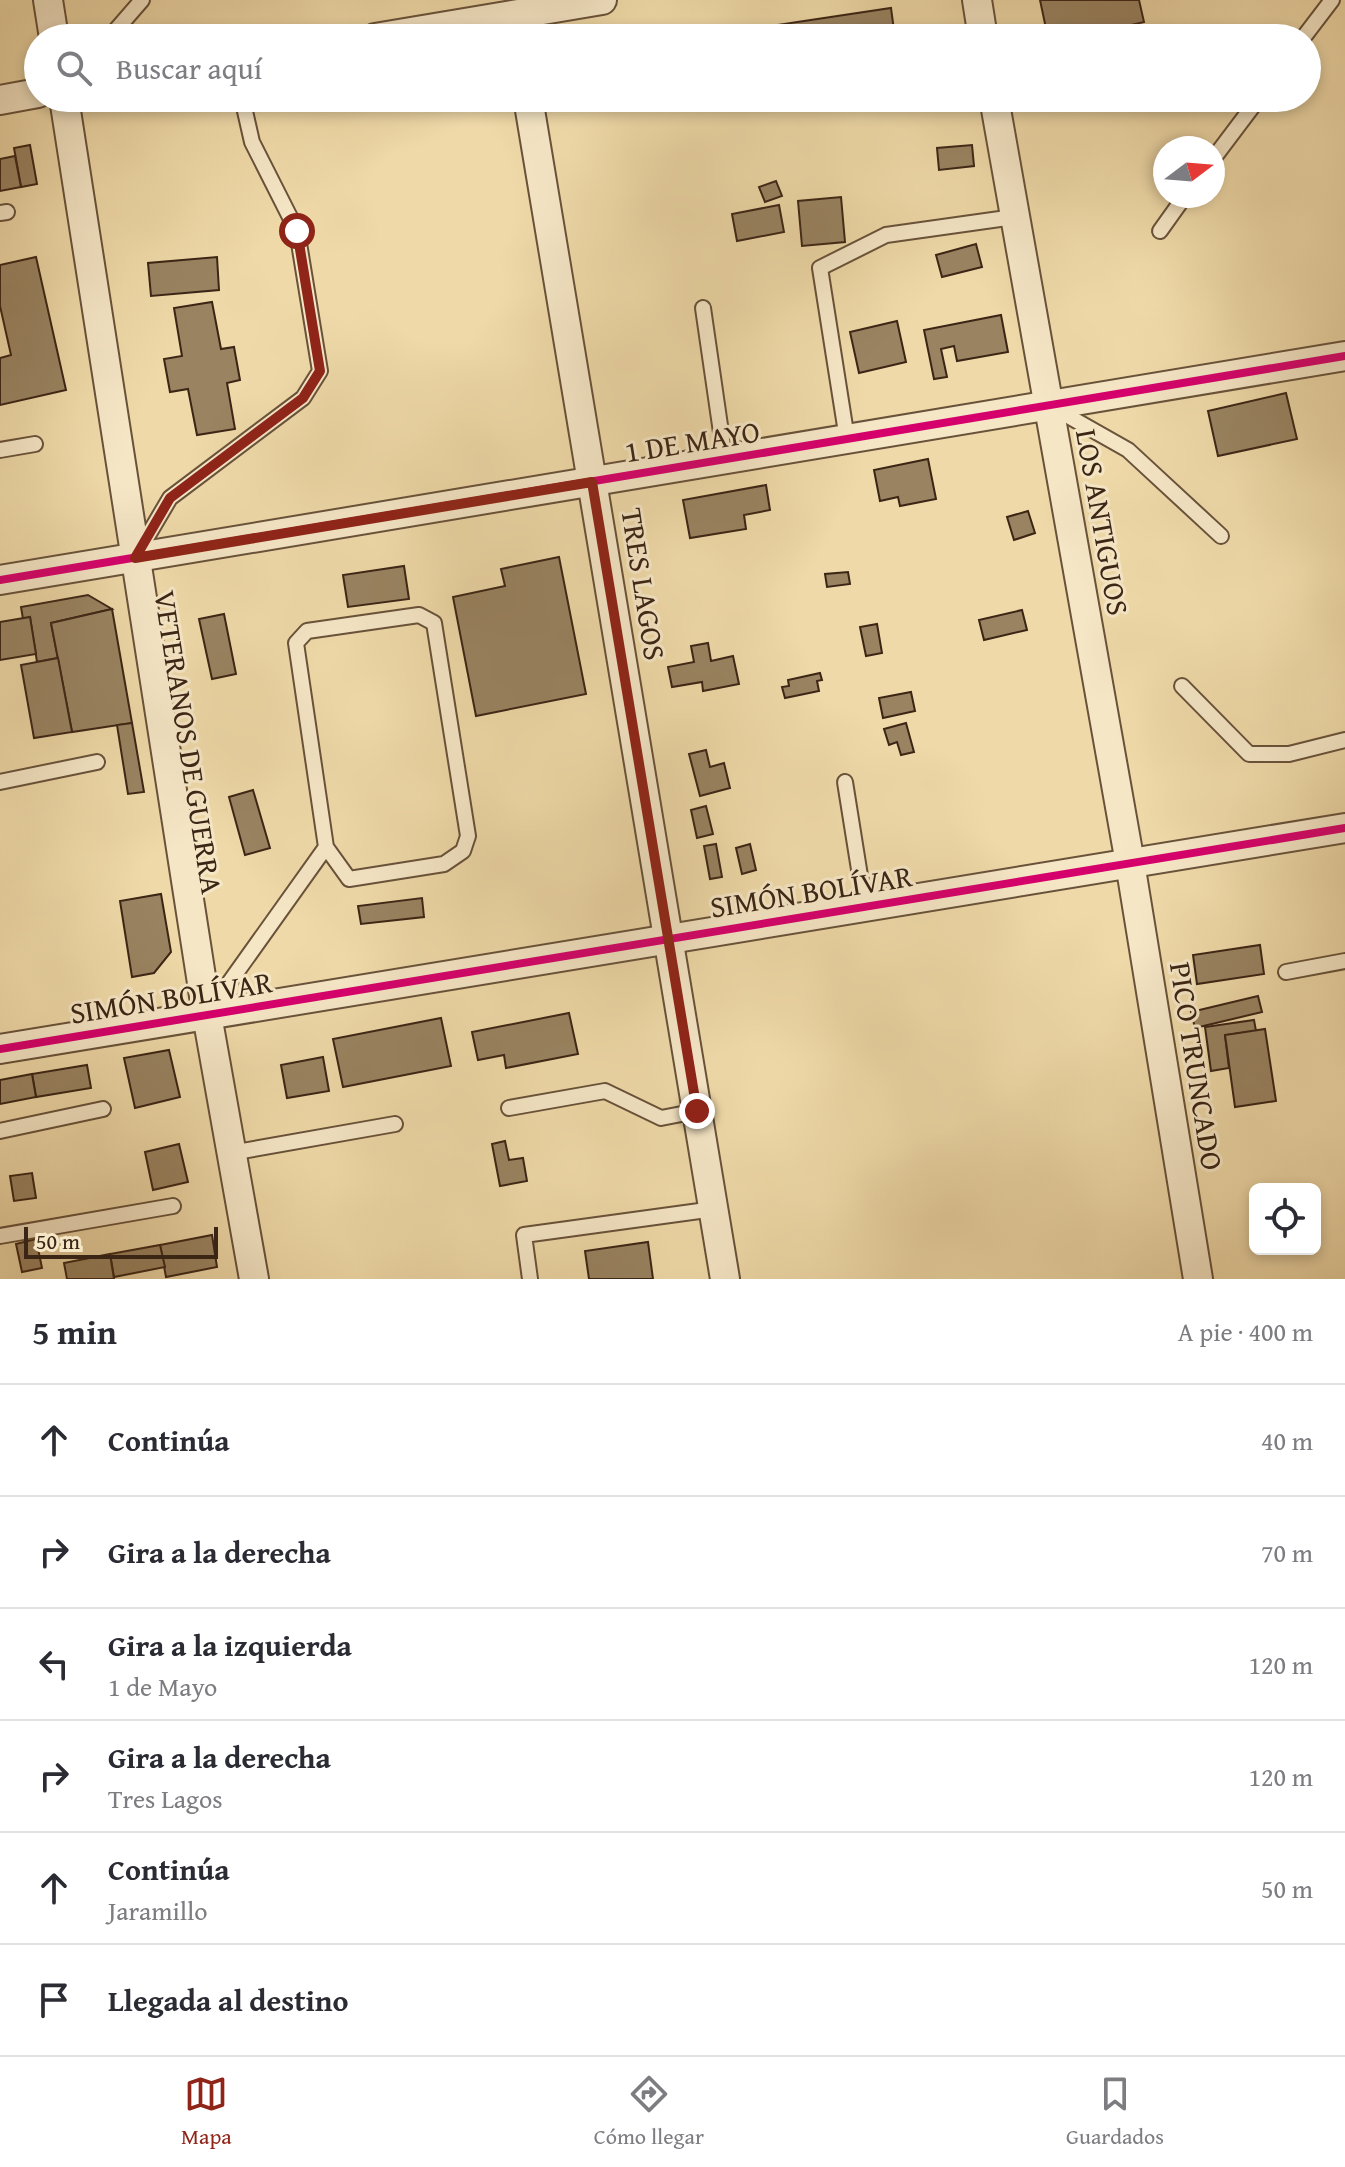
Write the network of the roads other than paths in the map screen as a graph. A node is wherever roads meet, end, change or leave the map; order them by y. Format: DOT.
graph roads {
  1 [pos="48,0"];
  2 [pos="142,0"];
  3 [pos="602,0"];
  4 [pos="977,0"];
  5 [pos="1332,0"];
  6 [pos="518,13"];
  7 [pos="52,24"];
  8 [pos="121,24"];
  9 [pos="455,24"];
  10 [pos="981,24"];
  11 [pos="1314,24"];
  12 [pos="24,96"];
  13 [pos="0,100"];
  14 [pos="66,112"];
  15 [pos="245,112"];
  16 [pos="530,112"];
  17 [pos="996,112"];
  18 [pos="1248,112"];
  19 [pos="1225,143"];
  20 [pos="1176,208"];
  21 [pos="1014,217"];
  22 [pos="1160,231"];
  23 [pos="703,308"];
  24 [pos="1345,356"];
  25 [pos="1048,405"];
  26 [pos="847,439"];
  27 [pos="35,444"];
  28 [pos="0,450"];
  29 [pos="725,460"];
  30 [pos="592,482"];
  31 [pos="1221,536"];
  32 [pos="135,558"];
  33 [pos="0,580"];
  34 [pos="1182,686"];
  35 [pos="1345,740"];
  36 [pos="97,762"];
  37 [pos="0,782"];
  38 [pos="845,782"];
  39 [pos="1345,828"];
  40 [pos="326,847"];
  41 [pos="1130,863"];
  42 [pos="865,907"];
  43 [pos="669,939"];
  44 [pos="1345,961"];
  45 [pos="1286,972"];
  46 [pos="207,1015"];
  47 [pos="0,1049"];
  48 [pos="509,1108"];
  49 [pos="103,1109"];
  50 [pos="697,1111"];
  51 [pos="395,1124"];
  52 [pos="0,1131"];
  53 [pos="231,1153"];
  54 [pos="173,1206"];
  55 [pos="714,1209"];
  56 [pos="0,1236"];
  57 [pos="254,1279"];
  58 [pos="530,1279"];
  59 [pos="725,1279"];
  60 [pos="1198,1279"];
  1 -- 7 [label="street"];
  2 -- 8 [label="lane"];
  3 -- 6 [label="street"];
  4 -- 10 [label="street"];
  5 -- 11 [label="lane"];
  6 -- 9 [label="street"];
  12 -- 13 [label="street"];
  14 -- 32 [label="street, VETERANOS DE GUERRA"];
  15 -- 32 [label="lane"];
  16 -- 30 [label="street, TRES LAGOS"];
  17 -- 21 [label="street, LOS ANTIGUOS"];
  18 -- 19 [label="lane"];
  20 -- 22 [label="lane"];
  21 -- 25 [label="street, LOS ANTIGUOS"];
  21 -- 26 [label="lane"];
  23 -- 29 [label="lane"];
  24 -- 25 [label="street, 1 DE MAYO"];
  25 -- 26 [label="street, 1 DE MAYO"];
  25 -- 31 [label="lane"];
  25 -- 41 [label="street, LOS ANTIGUOS"];
  26 -- 29 [label="street, 1 DE MAYO"];
  27 -- 28 [label="lane"];
  29 -- 30 [label="street, 1 DE MAYO"];
  30 -- 32 [label="street, 1 DE MAYO"];
  30 -- 43 [label="street, TRES LAGOS"];
  32 -- 33 [label="street, 1 DE MAYO"];
  32 -- 46 [label="street, VETERANOS DE GUERRA"];
  34 -- 35 [label="lane"];
  36 -- 37 [label="lane"];
  38 -- 42 [label="lane"];
  39 -- 41 [label="street, SIMÓN BOLÍVAR"];
  40 -- 40 [label="lane"];
  40 -- 46 [label="lane"];
  41 -- 42 [label="street, SIMÓN BOLÍVAR"];
  41 -- 60 [label="street, PICO TRUNCADO"];
  42 -- 43 [label="street, SIMÓN BOLÍVAR"];
  43 -- 46 [label="street, SIMÓN BOLÍVAR"];
  43 -- 50 [label="street, TRES LAGOS"];
  44 -- 45 [label="lane"];
  46 -- 47 [label="street, SIMÓN BOLÍVAR"];
  46 -- 53 [label="street, VETERANOS DE GUERRA"];
  48 -- 50 [label="lane"];
  49 -- 52 [label="lane"];
  50 -- 55 [label="street, TRES LAGOS"];
  51 -- 53 [label="lane"];
  53 -- 57 [label="street, VETERANOS DE GUERRA"];
  54 -- 56 [label="lane"];
  55 -- 58 [label="lane"];
  55 -- 59 [label="street, TRES LAGOS"];
}
